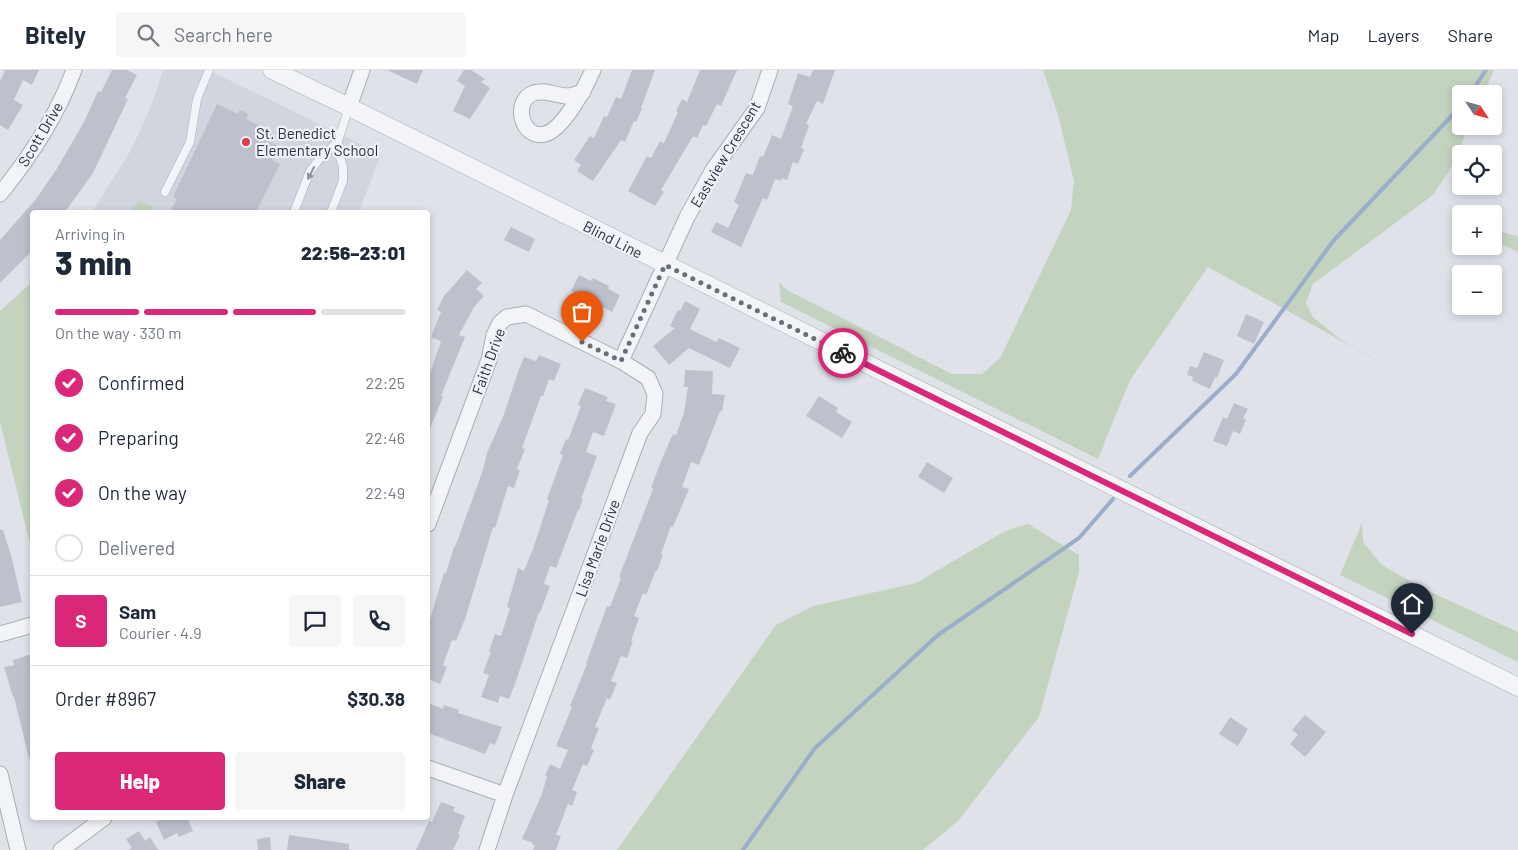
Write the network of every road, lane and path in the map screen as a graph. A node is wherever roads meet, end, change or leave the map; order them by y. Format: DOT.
graph roads {
  1 [pos="74,70"];
  2 [pos="209,70"];
  3 [pos="272,70"];
  4 [pos="362,70"];
  5 [pos="594,70"];
  6 [pos="770,70"];
  7 [pos="583,92"];
  8 [pos="349,107"];
  9 [pos="338,141"];
  10 [pos="165,192"];
  11 [pos="0,194"];
  12 [pos="295,210"];
  13 [pos="332,210"];
  14 [pos="665,265"];
  15 [pos="621,361"];
  16 [pos="430,519"];
  17 [pos="30,626"];
  18 [pos="0,634"];
  19 [pos="1518,687"];
  20 [pos="430,769"];
  21 [pos="0,774"];
  22 [pos="505,795"];
  23 [pos="101,820"];
  24 [pos="18,850"];
  25 [pos="61,850"];
  26 [pos="487,850"];
  1 -- 11 [label="street, Scott Drive"];
  2 -- 10 [label="lane"];
  3 -- 8 [label="street, Blind Line"];
  4 -- 8 [label="street"];
  5 -- 7 [label="street"];
  6 -- 14 [label="street, Eastview Crescent"];
  8 -- 9 [label="lane"];
  8 -- 14 [label="street, Blind Line"];
  9 -- 12 [label="lane, one-way"];
  9 -- 13 [label="lane"];
  14 -- 15 [label="street"];
  14 -- 19 [label="street, Blind Line"];
  15 -- 16 [label="street, Faith Drive"];
  15 -- 22 [label="street, Lisa Marie Drive"];
  17 -- 18 [label="street"];
  20 -- 22 [label="street"];
  21 -- 24 [label="street"];
  22 -- 26 [label="street, Lisa Marie Drive"];
  23 -- 25 [label="street"];
}
